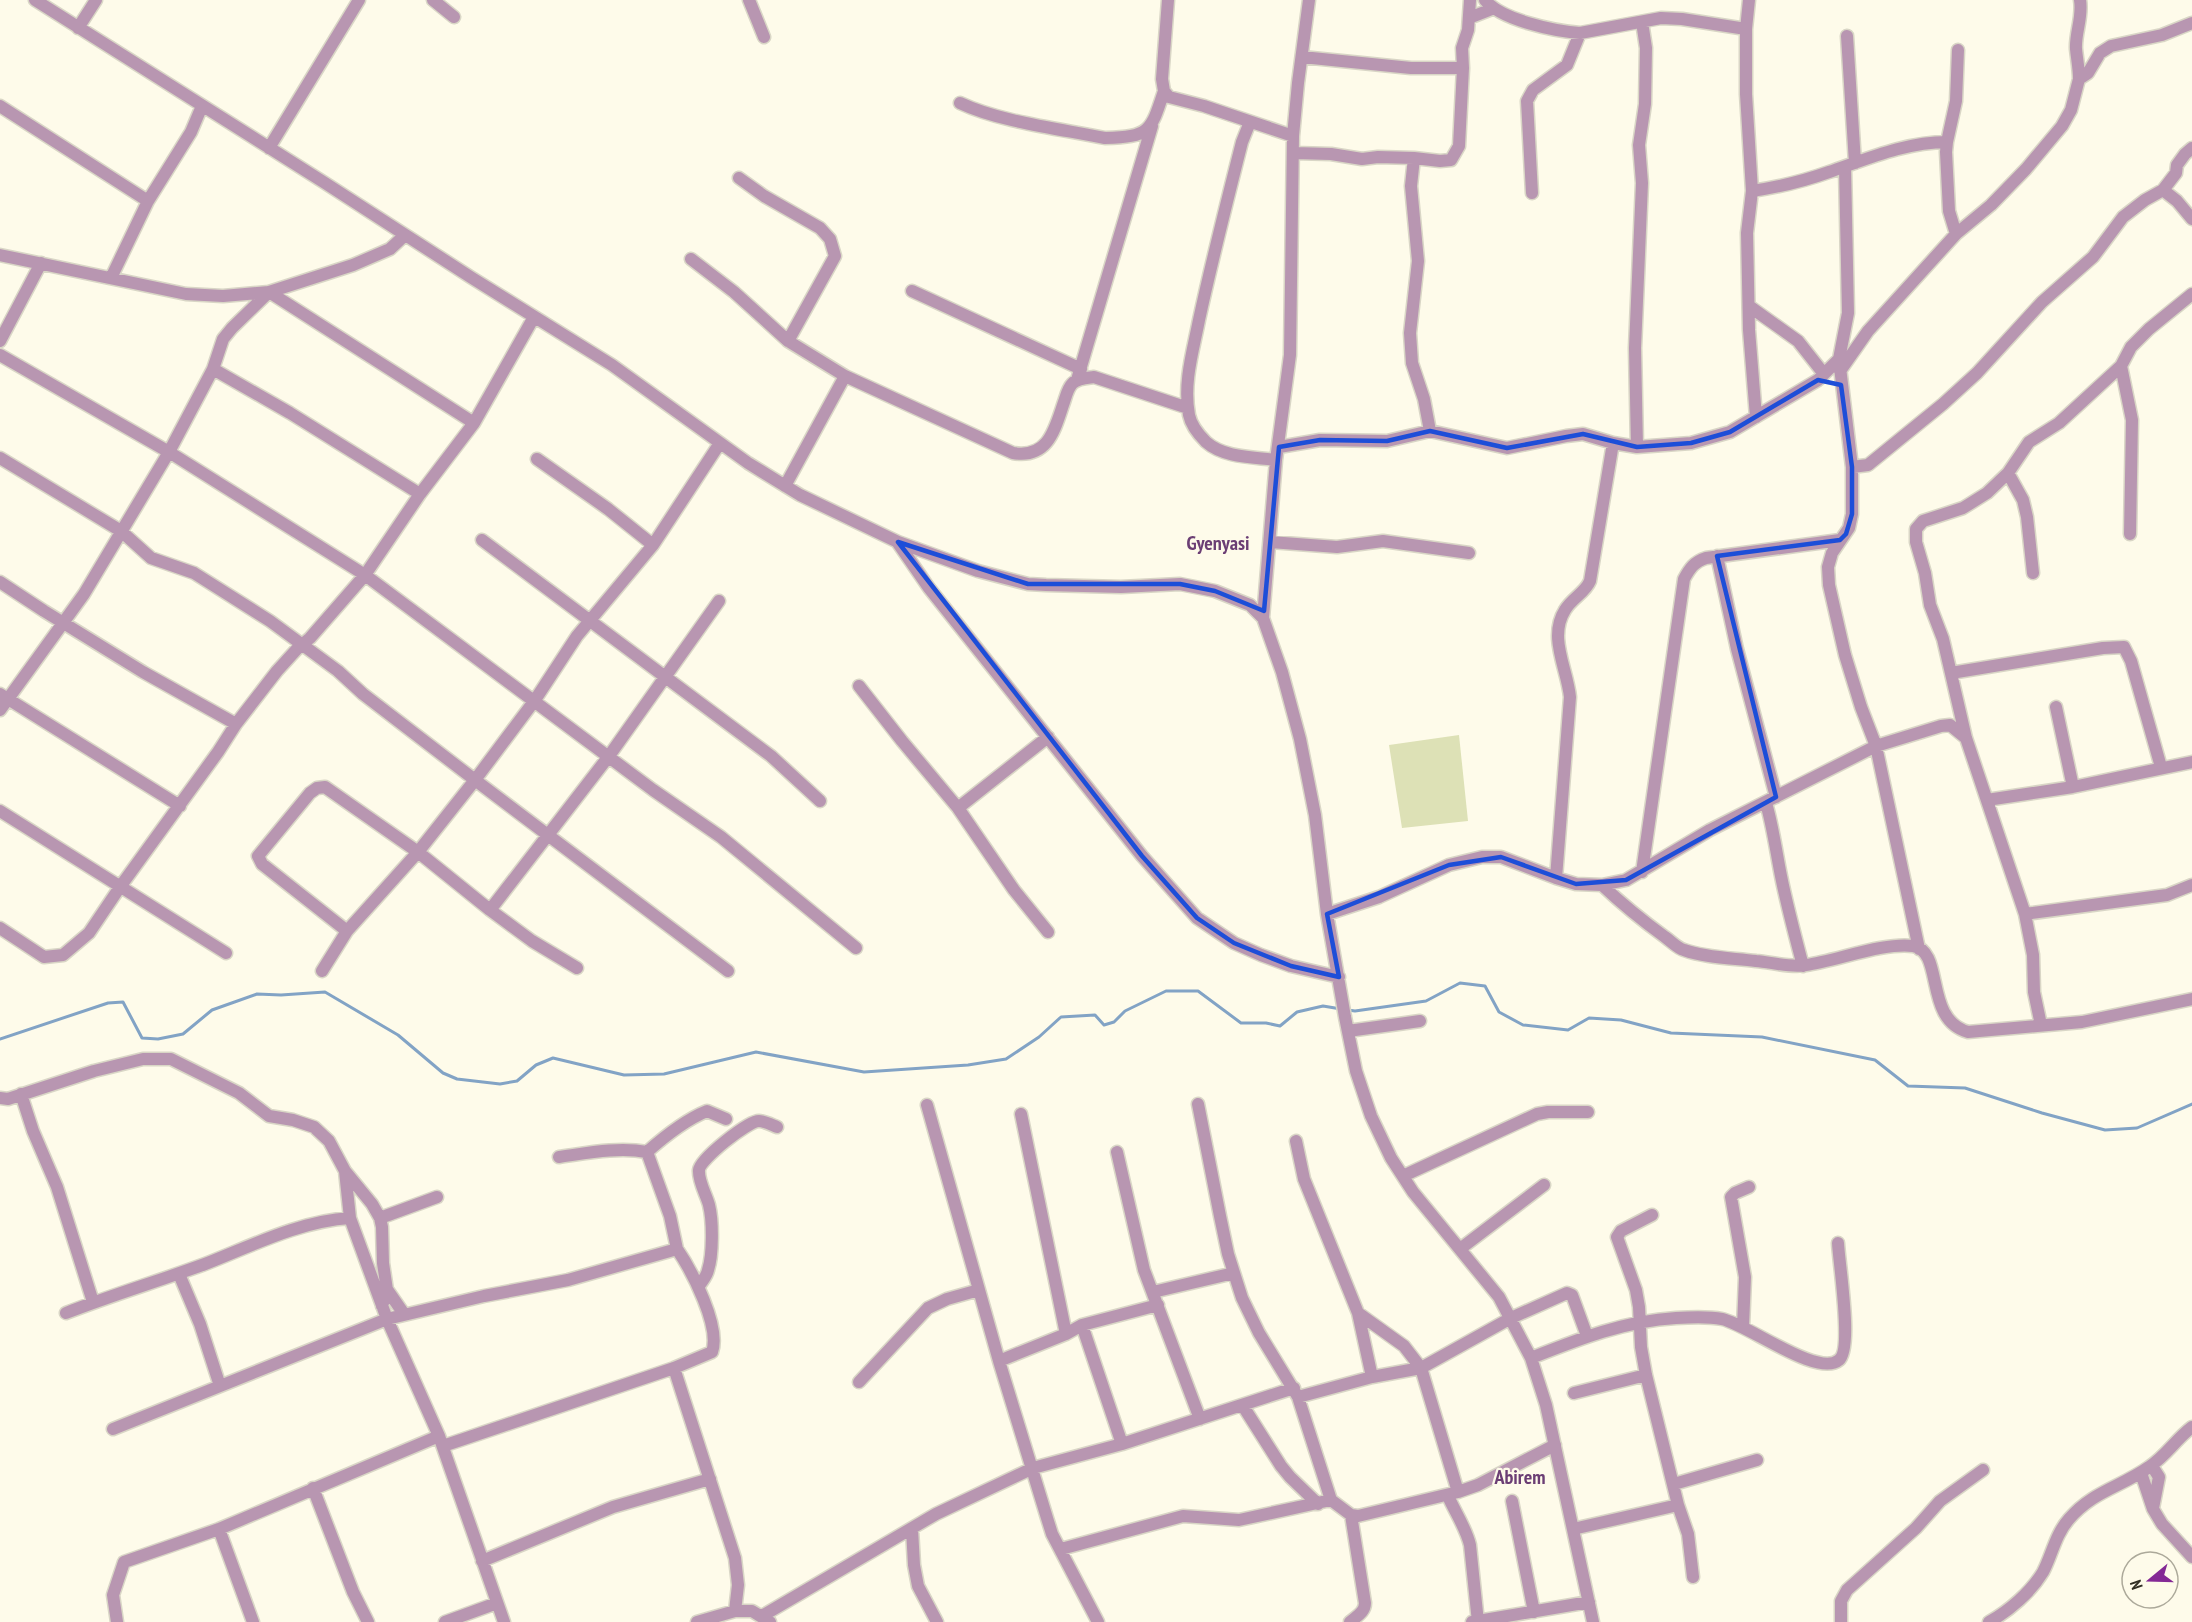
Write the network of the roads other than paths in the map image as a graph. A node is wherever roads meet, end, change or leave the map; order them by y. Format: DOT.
graph roads {
  1 [pos="35,0"];
  2 [pos="96,0"];
  3 [pos="359,0"];
  4 [pos="433,0"];
  5 [pos="749,0"];
  6 [pos="1168,0"];
  7 [pos="1310,0"];
  8 [pos="1470,0"];
  9 [pos="1749,0"];
  10 [pos="2080,0"];
  11 [pos="1489,4"];
  12 [pos="454,17"];
  13 [pos="1470,18"];
  14 [pos="1642,22"];
  15 [pos="2192,24"];
  16 [pos="78,28"];
  17 [pos="1746,29"];
  18 [pos="1580,33"];
  19 [pos="1847,36"];
  20 [pos="764,37"];
  21 [pos="1958,50"];
  22 [pos="1302,57"];
  23 [pos="1463,68"];
  24 [pos="2079,79"];
  25 [pos="1164,91"];
  26 [pos="960,103"];
  27 [pos="0,106"];
  28 [pos="202,106"];
  29 [pos="1250,122"];
  30 [pos="1152,126"];
  31 [pos="1293,136"];
  32 [pos="1947,142"];
  33 [pos="269,148"];
  34 [pos="2192,148"];
  35 [pos="1294,153"];
  36 [pos="1414,158"];
  37 [pos="1850,165"];
  38 [pos="739,178"];
  39 [pos="2163,190"];
  40 [pos="1752,191"];
  41 [pos="1532,193"];
  42 [pos="148,201"];
  43 [pos="2192,219"];
  44 [pos="1956,234"];
  45 [pos="405,235"];
  46 [pos="0,255"];
  47 [pos="692,259"];
  48 [pos="41,263"];
  49 [pos="111,278"];
  50 [pos="912,291"];
  51 [pos="269,292"];
  52 [pos="2192,294"];
  53 [pos="1749,306"];
  54 [pos="534,317"];
  55 [pos="788,341"];
  56 [pos="0,342"];
  57 [pos="0,355"];
  58 [pos="1839,365"];
  59 [pos="2121,366"];
  60 [pos="213,369"];
  61 [pos="1079,375"];
  62 [pos="845,376"];
  63 [pos="1821,377"];
  64 [pos="1841,384"];
  65 [pos="1188,408"];
  66 [pos="1756,417"];
  67 [pos="474,423"];
  68 [pos="1430,431"];
  69 [pos="720,443"];
  70 [pos="1613,443"];
  71 [pos="1279,447"];
  72 [pos="1637,447"];
  73 [pos="169,452"];
  74 [pos="0,458"];
  75 [pos="537,459"];
  76 [pos="1276,460"];
  77 [pos="1852,467"];
  78 [pos="2008,473"];
  79 [pos="785,486"];
  80 [pos="420,494"];
  81 [pos="121,531"];
  82 [pos="2130,534"];
  83 [pos="482,540"];
  84 [pos="1840,540"];
  85 [pos="897,542"];
  86 [pos="1270,542"];
  87 [pos="653,544"];
  88 [pos="1469,553"];
  89 [pos="1717,556"];
  90 [pos="2033,573"];
  91 [pos="365,575"];
  92 [pos="0,582"];
  93 [pos="719,601"];
  94 [pos="1263,618"];
  95 [pos="590,621"];
  96 [pos="64,623"];
  97 [pos="301,645"];
  98 [pos="1951,673"];
  99 [pos="666,678"];
  100 [pos="859,686"];
  101 [pos="4,697"];
  102 [pos="535,700"];
  103 [pos="2056,706"];
  104 [pos="0,710"];
  105 [pos="236,724"];
  106 [pos="1048,737"];
  107 [pos="1966,738"];
  108 [pos="1876,746"];
  109 [pos="609,756"];
  110 [pos="2192,762"];
  111 [pos="2161,767"];
  112 [pos="475,780"];
  113 [pos="2073,787"];
  114 [pos="1771,800"];
  115 [pos="1987,800"];
  116 [pos="820,801"];
  117 [pos="180,806"];
  118 [pos="958,808"];
  119 [pos="0,811"];
  120 [pos="549,834"];
  121 [pos="418,852"];
  122 [pos="1642,872"];
  123 [pos="1556,878"];
  124 [pos="1602,885"];
  125 [pos="2192,885"];
  126 [pos="120,886"];
  127 [pos="490,910"];
  128 [pos="1327,914"];
  129 [pos="2025,914"];
  130 [pos="0,928"];
  131 [pos="347,931"];
  132 [pos="1048,932"];
  133 [pos="856,948"];
  134 [pos="1919,949"];
  135 [pos="226,953"];
  136 [pos="1803,966"];
  137 [pos="577,968"];
  138 [pos="728,970"];
  139 [pos="322,971"];
  140 [pos="1338,977"];
  141 [pos="2192,999"];
  142 [pos="1420,1021"];
  143 [pos="2041,1025"];
  144 [pos="1348,1030"];
  145 [pos="21,1094"];
  146 [pos="0,1098"];
  147 [pos="1198,1104"];
  148 [pos="927,1105"];
  149 [pos="1588,1112"];
  150 [pos="1021,1114"];
  151 [pos="726,1119"];
  152 [pos="777,1127"];
  153 [pos="1296,1141"];
  154 [pos="647,1152"];
  155 [pos="1117,1152"];
  156 [pos="560,1158"];
  157 [pos="345,1172"];
  158 [pos="1403,1176"];
  159 [pos="1544,1185"];
  160 [pos="1749,1187"];
  161 [pos="436,1197"];
  162 [pos="1652,1215"];
  163 [pos="350,1218"];
  164 [pos="380,1218"];
  165 [pos="1838,1243"];
  166 [pos="677,1249"];
  167 [pos="1460,1249"];
  168 [pos="179,1274"];
  169 [pos="1234,1274"];
  170 [pos="371,1275"];
  171 [pos="699,1286"];
  172 [pos="387,1290"];
  173 [pos="979,1290"];
  174 [pos="1153,1292"];
  175 [pos="93,1302"];
  176 [pos="1158,1305"];
  177 [pos="382,1306"];
  178 [pos="66,1312"];
  179 [pos="1358,1313"];
  180 [pos="404,1314"];
  181 [pos="1511,1318"];
  182 [pos="387,1319"];
  183 [pos="1640,1321"];
  184 [pos="1082,1325"];
  185 [pos="1743,1327"];
  186 [pos="1066,1334"];
  187 [pos="1587,1336"];
  188 [pos="1531,1358"];
  189 [pos="999,1361"];
  190 [pos="674,1368"];
  191 [pos="1421,1368"];
  192 [pos="1646,1375"];
  193 [pos="1372,1377"];
  194 [pos="859,1382"];
  195 [pos="220,1386"];
  196 [pos="1296,1392"];
  197 [pos="1574,1393"];
  198 [pos="1243,1406"];
  199 [pos="1200,1419"];
  200 [pos="2192,1427"];
  201 [pos="113,1429"];
  202 [pos="441,1441"];
  203 [pos="1122,1444"];
  204 [pos="1555,1445"];
  205 [pos="1757,1460"];
  206 [pos="2152,1466"];
  207 [pos="1033,1468"];
  208 [pos="1983,1470"];
  209 [pos="2141,1473"];
  210 [pos="710,1479"];
  211 [pos="1674,1484"];
  212 [pos="313,1488"];
  213 [pos="1453,1494"];
  214 [pos="1331,1500"];
  215 [pos="1512,1501"];
  216 [pos="1318,1503"];
  217 [pos="1678,1505"];
  218 [pos="2153,1509"];
  219 [pos="1351,1515"];
  220 [pos="219,1529"];
  221 [pos="912,1529"];
  222 [pos="1574,1529"];
  223 [pos="1061,1549"];
  224 [pos="2192,1557"];
  225 [pos="482,1561"];
  226 [pos="1693,1577"];
  227 [pos="738,1585"];
  228 [pos="1589,1602"];
  229 [pos="496,1603"];
  230 [pos="735,1611"];
  231 [pos="1534,1612"];
  232 [pos="761,1616"];
  233 [pos="117,1622"];
  234 [pos="253,1622"];
  235 [pos="368,1622"];
  236 [pos="445,1622"];
  237 [pos="504,1622"];
  238 [pos="697,1622"];
  239 [pos="937,1622"];
  240 [pos="1098,1622"];
  241 [pos="1350,1622"];
  242 [pos="1476,1622"];
  243 [pos="1593,1622"];
  244 [pos="1841,1622"];
  245 [pos="1989,1622"];
  1 -- 16 [label="street"];
  2 -- 16 [label="street"];
  3 -- 33 [label="street"];
  4 -- 12 [label="street"];
  5 -- 20 [label="street"];
  6 -- 25 [label="street"];
  7 -- 22 [label="street"];
  8 -- 13 [label="street"];
  9 -- 17 [label="street"];
  10 -- 24 [label="street"];
  11 -- 13 [label="street"];
  11 -- 18 [label="street"];
  13 -- 23 [label="street"];
  14 -- 17 [label="street"];
  14 -- 18 [label="street"];
  14 -- 72 [label="street"];
  15 -- 24 [label="street"];
  16 -- 28 [label="street"];
  17 -- 40 [label="street"];
  18 -- 41 [label="street"];
  19 -- 37 [label="street"];
  21 -- 32 [label="street"];
  22 -- 23 [label="street"];
  22 -- 31 [label="street"];
  23 -- 36 [label="street"];
  24 -- 44 [label="street"];
  25 -- 29 [label="street"];
  25 -- 30 [label="street"];
  26 -- 30 [label="street"];
  27 -- 42 [label="street"];
  28 -- 33 [label="street"];
  28 -- 42 [label="street"];
  29 -- 31 [label="street"];
  29 -- 65 [label="street"];
  30 -- 61 [label="street"];
  31 -- 35 [label="street"];
  32 -- 37 [label="street"];
  32 -- 44 [label="street"];
  33 -- 45 [label="street"];
  34 -- 39 [label="street"];
  35 -- 36 [label="street"];
  35 -- 71 [label="street"];
  36 -- 68 [label="street"];
  37 -- 40 [label="street"];
  37 -- 58 [label="street"];
  38 -- 55 [label="street"];
  39 -- 43 [label="street"];
  39 -- 77 [label="street"];
  40 -- 53 [label="street"];
  42 -- 49 [label="street"];
  44 -- 58 [label="street"];
  45 -- 51 [label="street"];
  45 -- 54 [label="street"];
  46 -- 48 [label="street"];
  47 -- 55 [label="street"];
  48 -- 49 [label="street"];
  48 -- 56 [label="street"];
  49 -- 51 [label="street"];
  50 -- 61 [label="street"];
  51 -- 60 [label="street"];
  51 -- 67 [label="street"];
  52 -- 59 [label="street"];
  53 -- 63 [label="street"];
  53 -- 66 [label="street"];
  54 -- 67 [label="street"];
  54 -- 69 [label="street"];
  55 -- 62 [label="street"];
  57 -- 73 [label="street"];
  58 -- 63 [label="street"];
  58 -- 64 [label="street"];
  59 -- 78 [label="street"];
  59 -- 82 [label="street"];
  60 -- 73 [label="street"];
  60 -- 80 [label="street"];
  61 -- 62 [label="street"];
  61 -- 65 [label="street"];
  62 -- 79 [label="street"];
  63 -- 64 [label="street"];
  63 -- 66 [label="street"];
  64 -- 77 [label="street"];
  65 -- 76 [label="street"];
  66 -- 72 [label="street"];
  67 -- 80 [label="street"];
  68 -- 70 [label="street"];
  68 -- 71 [label="street"];
  69 -- 79 [label="street"];
  69 -- 87 [label="street"];
  70 -- 72 [label="street"];
  70 -- 123 [label="street"];
  71 -- 76 [label="street"];
  73 -- 81 [label="street"];
  73 -- 91 [label="street"];
  74 -- 81 [label="street"];
  75 -- 87 [label="street"];
  76 -- 86 [label="street"];
  77 -- 84 [label="street"];
  78 -- 90 [label="street"];
  78 -- 98 [label="street"];
  79 -- 85 [label="street"];
  80 -- 91 [label="street"];
  81 -- 96 [label="street"];
  81 -- 97 [label="street"];
  83 -- 95 [label="street"];
  84 -- 89 [label="street"];
  84 -- 108 [label="street"];
  85 -- 94 [label="street"];
  85 -- 106 [label="street"];
  86 -- 88 [label="street"];
  86 -- 94 [label="street"];
  87 -- 95 [label="street"];
  89 -- 114 [label="street"];
  89 -- 122 [label="street"];
  91 -- 97 [label="street"];
  91 -- 102 [label="street"];
  92 -- 96 [label="street"];
  93 -- 99 [label="street"];
  94 -- 128 [label="street"];
  95 -- 99 [label="street"];
  95 -- 102 [label="street"];
  96 -- 101 [label="street"];
  96 -- 105 [label="street"];
  97 -- 105 [label="street"];
  97 -- 112 [label="street"];
  98 -- 107 [label="street"];
  98 -- 111 [label="street"];
  99 -- 109 [label="street"];
  99 -- 116 [label="street"];
  100 -- 118 [label="street"];
  101 -- 104 [label="street"];
  101 -- 117 [label="street"];
  102 -- 109 [label="street"];
  102 -- 112 [label="street"];
  103 -- 113 [label="street"];
  105 -- 117 [label="street"];
  106 -- 118 [label="street"];
  106 -- 140 [label="street"];
  107 -- 108 [label="street"];
  107 -- 115 [label="street"];
  108 -- 114 [label="street"];
  108 -- 134 [label="street"];
  109 -- 120 [label="street"];
  109 -- 133 [label="street"];
  110 -- 111 [label="street"];
  111 -- 113 [label="street"];
  112 -- 120 [label="street"];
  112 -- 121 [label="street"];
  113 -- 115 [label="street"];
  114 -- 122 [label="street"];
  114 -- 136 [label="street"];
  115 -- 129 [label="street"];
  117 -- 126 [label="street"];
  118 -- 132 [label="street"];
  119 -- 126 [label="street"];
  120 -- 127 [label="street"];
  120 -- 138 [label="street"];
  121 -- 127 [label="street"];
  121 -- 131 [label="street"];
  121 -- 131 [label="street"];
  122 -- 124 [label="street"];
  123 -- 124 [label="street"];
  123 -- 128 [label="street"];
  124 -- 136 [label="street"];
  125 -- 129 [label="street"];
  126 -- 130 [label="street"];
  126 -- 135 [label="street"];
  127 -- 137 [label="street"];
  128 -- 140 [label="street"];
  129 -- 143 [label="street"];
  131 -- 139 [label="street"];
  134 -- 136 [label="street"];
  134 -- 143 [label="street"];
  140 -- 144 [label="street"];
  141 -- 143 [label="street"];
  142 -- 144 [label="street"];
  144 -- 158 [label="street"];
  145 -- 146 [label="street"];
  145 -- 157 [label="street"];
  145 -- 175 [label="street"];
  147 -- 169 [label="street"];
  148 -- 173 [label="street"];
  149 -- 158 [label="street"];
  150 -- 186 [label="street"];
  151 -- 154 [label="street"];
  152 -- 171 [label="street"];
  153 -- 179 [label="street"];
  154 -- 156 [label="street"];
  154 -- 166 [label="street"];
  155 -- 174 [label="street"];
  157 -- 163 [label="street"];
  157 -- 164 [label="street"];
  158 -- 167 [label="street"];
  159 -- 167 [label="street"];
  160 -- 185 [label="street"];
  161 -- 164 [label="street"];
  162 -- 183 [label="street"];
  163 -- 168 [label="street"];
  163 -- 170 [label="street"];
  164 -- 172 [label="street"];
  165 -- 185 [label="street"];
  166 -- 171 [label="street"];
  166 -- 180 [label="street"];
  167 -- 181 [label="street"];
  168 -- 175 [label="street"];
  168 -- 195 [label="street"];
  169 -- 174 [label="street"];
  169 -- 196 [label="street"];
  170 -- 172 [label="street"];
  170 -- 177 [label="street"];
  171 -- 190 [label="street"];
  172 -- 177 [label="street"];
  172 -- 180 [label="street"];
  173 -- 189 [label="street"];
  173 -- 194 [label="street"];
  174 -- 176 [label="street"];
  175 -- 178 [label="street"];
  176 -- 184 [label="street"];
  176 -- 199 [label="street"];
  177 -- 182 [label="street"];
  179 -- 191 [label="street"];
  179 -- 193 [label="street"];
  180 -- 182 [label="street"];
  181 -- 187 [label="street"];
  181 -- 188 [label="street"];
  181 -- 191 [label="street"];
  182 -- 195 [label="street"];
  182 -- 202 [label="street"];
  183 -- 185 [label="street"];
  183 -- 187 [label="street"];
  183 -- 192 [label="street"];
  184 -- 186 [label="street"];
  184 -- 203 [label="street"];
  186 -- 189 [label="street"];
  187 -- 188 [label="street"];
  188 -- 204 [label="street"];
  189 -- 207 [label="street"];
  190 -- 202 [label="street"];
  190 -- 210 [label="street"];
  191 -- 193 [label="street"];
  191 -- 213 [label="street"];
  192 -- 197 [label="street"];
  192 -- 211 [label="street"];
  193 -- 196 [label="street"];
  195 -- 201 [label="street"];
  196 -- 198 [label="street"];
  196 -- 214 [label="street"];
  198 -- 199 [label="street"];
  198 -- 216 [label="street"];
  199 -- 203 [label="street"];
  200 -- 206 [label="street"];
  202 -- 212 [label="street"];
  202 -- 225 [label="street"];
  203 -- 207 [label="street"];
  204 -- 213 [label="street"];
  204 -- 222 [label="street"];
  205 -- 211 [label="street"];
  206 -- 209 [label="street"];
  206 -- 218 [label="street"];
  207 -- 221 [label="street"];
  207 -- 223 [label="street"];
  208 -- 244 [label="street"];
  209 -- 218 [label="street"];
  209 -- 245 [label="street"];
  210 -- 225 [label="street"];
  210 -- 227 [label="street"];
  211 -- 217 [label="street"];
  212 -- 220 [label="street"];
  212 -- 235 [label="street"];
  213 -- 219 [label="street"];
  213 -- 242 [label="street"];
  214 -- 216 [label="street"];
  214 -- 219 [label="street"];
  215 -- 231 [label="street"];
  216 -- 223 [label="street"];
  217 -- 222 [label="street"];
  217 -- 226 [label="street"];
  218 -- 224 [label="street"];
  219 -- 241 [label="street"];
  220 -- 233 [label="street"];
  220 -- 234 [label="street"];
  221 -- 232 [label="street"];
  221 -- 239 [label="street"];
  222 -- 228 [label="street"];
  223 -- 240 [label="street"];
  225 -- 229 [label="street"];
  227 -- 230 [label="street"];
  227 -- 232 [label="street"];
  228 -- 231 [label="street"];
  228 -- 243 [label="street"];
  229 -- 236 [label="street"];
  229 -- 237 [label="street"];
  230 -- 232 [label="street"];
  230 -- 238 [label="street"];
  231 -- 242 [label="street"];
}
